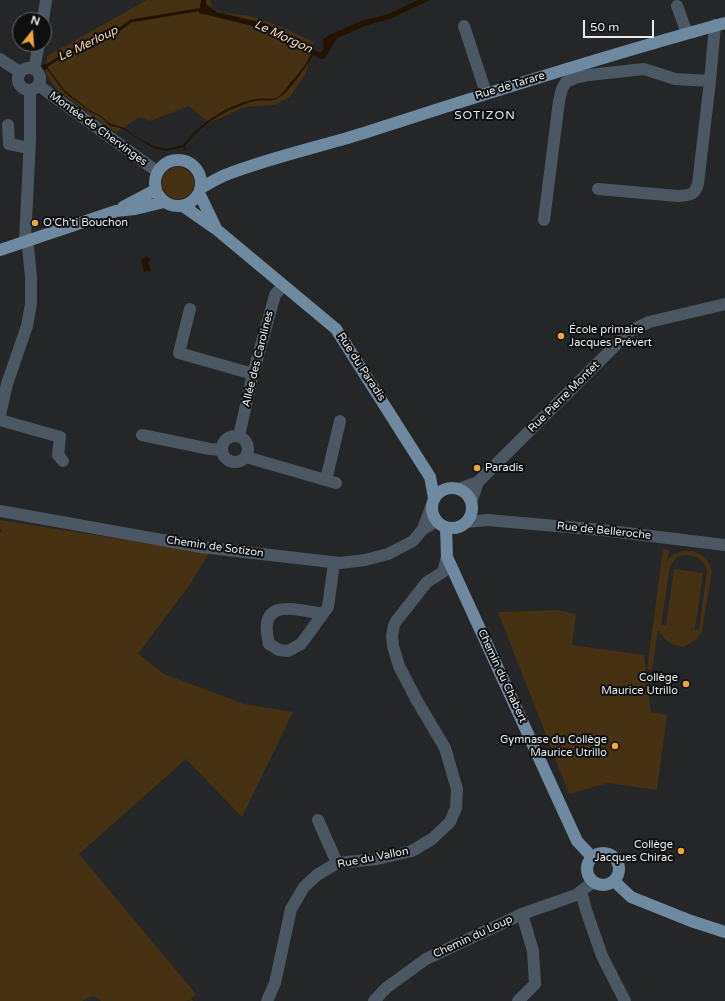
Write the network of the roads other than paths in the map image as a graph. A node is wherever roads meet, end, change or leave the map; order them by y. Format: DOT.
graph roads {
  1 [pos="46,0"];
  2 [pos="677,6"];
  3 [pos="44,12"];
  4 [pos="720,24"];
  5 [pos="464,26"];
  6 [pos="687,33"];
  7 [pos="37,52"];
  8 [pos="0,58"];
  9 [pos="34,69"];
  10 [pos="20,72"];
  11 [pos="710,81"];
  12 [pos="34,88"];
  13 [pos="486,93"];
  14 [pos="8,125"];
  15 [pos="29,148"];
  16 [pos="158,172"];
  17 [pos="199,174"];
  18 [pos="227,174"];
  19 [pos="598,189"];
  20 [pos="155,190"];
  21 [pos="200,191"];
  22 [pos="164,202"];
  23 [pos="183,206"];
  24 [pos="116,211"];
  25 [pos="544,220"];
  26 [pos="216,229"];
  27 [pos="25,240"];
  28 [pos="0,250"];
  29 [pos="283,285"];
  30 [pos="725,304"];
  31 [pos="190,309"];
  32 [pos="253,374"];
  33 [pos="0,415"];
  34 [pos="0,420"];
  35 [pos="340,421"];
  36 [pos="142,435"];
  37 [pos="239,436"];
  38 [pos="222,450"];
  39 [pos="246,457"];
  40 [pos="62,461"];
  41 [pos="430,477"];
  42 [pos="478,482"];
  43 [pos="446,488"];
  44 [pos="460,489"];
  45 [pos="433,502"];
  46 [pos="472,505"];
  47 [pos="0,511"];
  48 [pos="484,520"];
  49 [pos="452,524"];
  50 [pos="423,529"];
  51 [pos="725,545"];
  52 [pos="447,557"];
  53 [pos="334,563"];
  54 [pos="323,614"];
  55 [pos="318,820"];
  56 [pos="592,857"];
  57 [pos="337,863"];
  58 [pos="614,881"];
  59 [pos="593,882"];
  60 [pos="581,891"];
  61 [pos="522,914"];
  62 [pos="725,932"];
  63 [pos="267,1001"];
  64 [pos="374,1001"];
  65 [pos="518,1001"];
  66 [pos="625,1001"];
  1 -- 3 [label="street"];
  2 -- 6 [label="street"];
  4 -- 6 [label="main road, Rue de Tarare"];
  4 -- 11 [label="street"];
  5 -- 13 [label="street"];
  6 -- 13 [label="main road, Rue de Tarare"];
  7 -- 9 [label="street"];
  8 -- 10 [label="street"];
  9 -- 10 [label="street"];
  9 -- 12 [label="street"];
  10 -- 12 [label="street"];
  11 -- 19 [label="street"];
  11 -- 25 [label="street"];
  12 -- 15 [label="street"];
  12 -- 16 [label="street, Montée de Chervinges"];
  13 -- 18 [label="main road, Rue de Tarare"];
  14 -- 15 [label="street"];
  15 -- 27 [label="street"];
  16 -- 17 [label="main road"];
  16 -- 20 [label="main road"];
  17 -- 18 [label="main road, Rue de Tarare"];
  17 -- 21 [label="main road"];
  18 -- 21 [label="main road, Rue de Tarare"];
  20 -- 22 [label="main road"];
  20 -- 24 [label="main road"];
  21 -- 23 [label="main road"];
  21 -- 26 [label="main road, Rue du Paradis"];
  22 -- 23 [label="main road"];
  22 -- 24 [label="main road"];
  23 -- 26 [label="main road, Rue du Paradis"];
  24 -- 27 [label="main road"];
  26 -- 29 [label="main road, Rue du Paradis"];
  27 -- 28 [label="main road"];
  27 -- 33 [label="street"];
  29 -- 32 [label="street, Allée des Carolines"];
  29 -- 41 [label="main road, Rue du Paradis"];
  30 -- 42 [label="street, Rue Pierre Montet"];
  31 -- 32 [label="street"];
  32 -- 37 [label="street, Allée des Carolines"];
  34 -- 40 [label="street"];
  35 -- 39 [label="street"];
  36 -- 38 [label="street"];
  37 -- 38 [label="street"];
  37 -- 39 [label="street"];
  38 -- 39 [label="street"];
  41 -- 43 [label="main road, Rue du Paradis"];
  41 -- 45 [label="main road, Rue du Paradis"];
  42 -- 44 [label="street, Rue Pierre Montet"];
  42 -- 46 [label="street, Rue Pierre Montet"];
  43 -- 44 [label="main road"];
  43 -- 45 [label="main road"];
  44 -- 46 [label="main road"];
  45 -- 49 [label="main road"];
  45 -- 50 [label="street, Chemin de Sotizon"];
  46 -- 48 [label="street"];
  46 -- 49 [label="main road"];
  47 -- 53 [label="street, Chemin de Sotizon"];
  48 -- 49 [label="street, Rue de Belleroche"];
  48 -- 51 [label="street, Rue de Belleroche"];
  49 -- 50 [label="street, Chemin de Sotizon"];
  49 -- 52 [label="main road, Chemin du Chabert"];
  50 -- 53 [label="street, Chemin de Sotizon"];
  52 -- 56 [label="main road, Chemin du Chabert"];
  52 -- 57 [label="street, Rue du Vallon"];
  53 -- 54 [label="street"];
  54 -- 54 [label="street"];
  55 -- 57 [label="street"];
  56 -- 58 [label="main road"];
  56 -- 59 [label="main road"];
  57 -- 63 [label="street, Rue du Vallon"];
  58 -- 59 [label="main road"];
  58 -- 62 [label="main road"];
  59 -- 60 [label="street, Chemin du Loup"];
  60 -- 61 [label="street, Chemin du Loup"];
  60 -- 66 [label="street"];
  61 -- 64 [label="street, Chemin du Loup"];
  61 -- 65 [label="street"];
}
